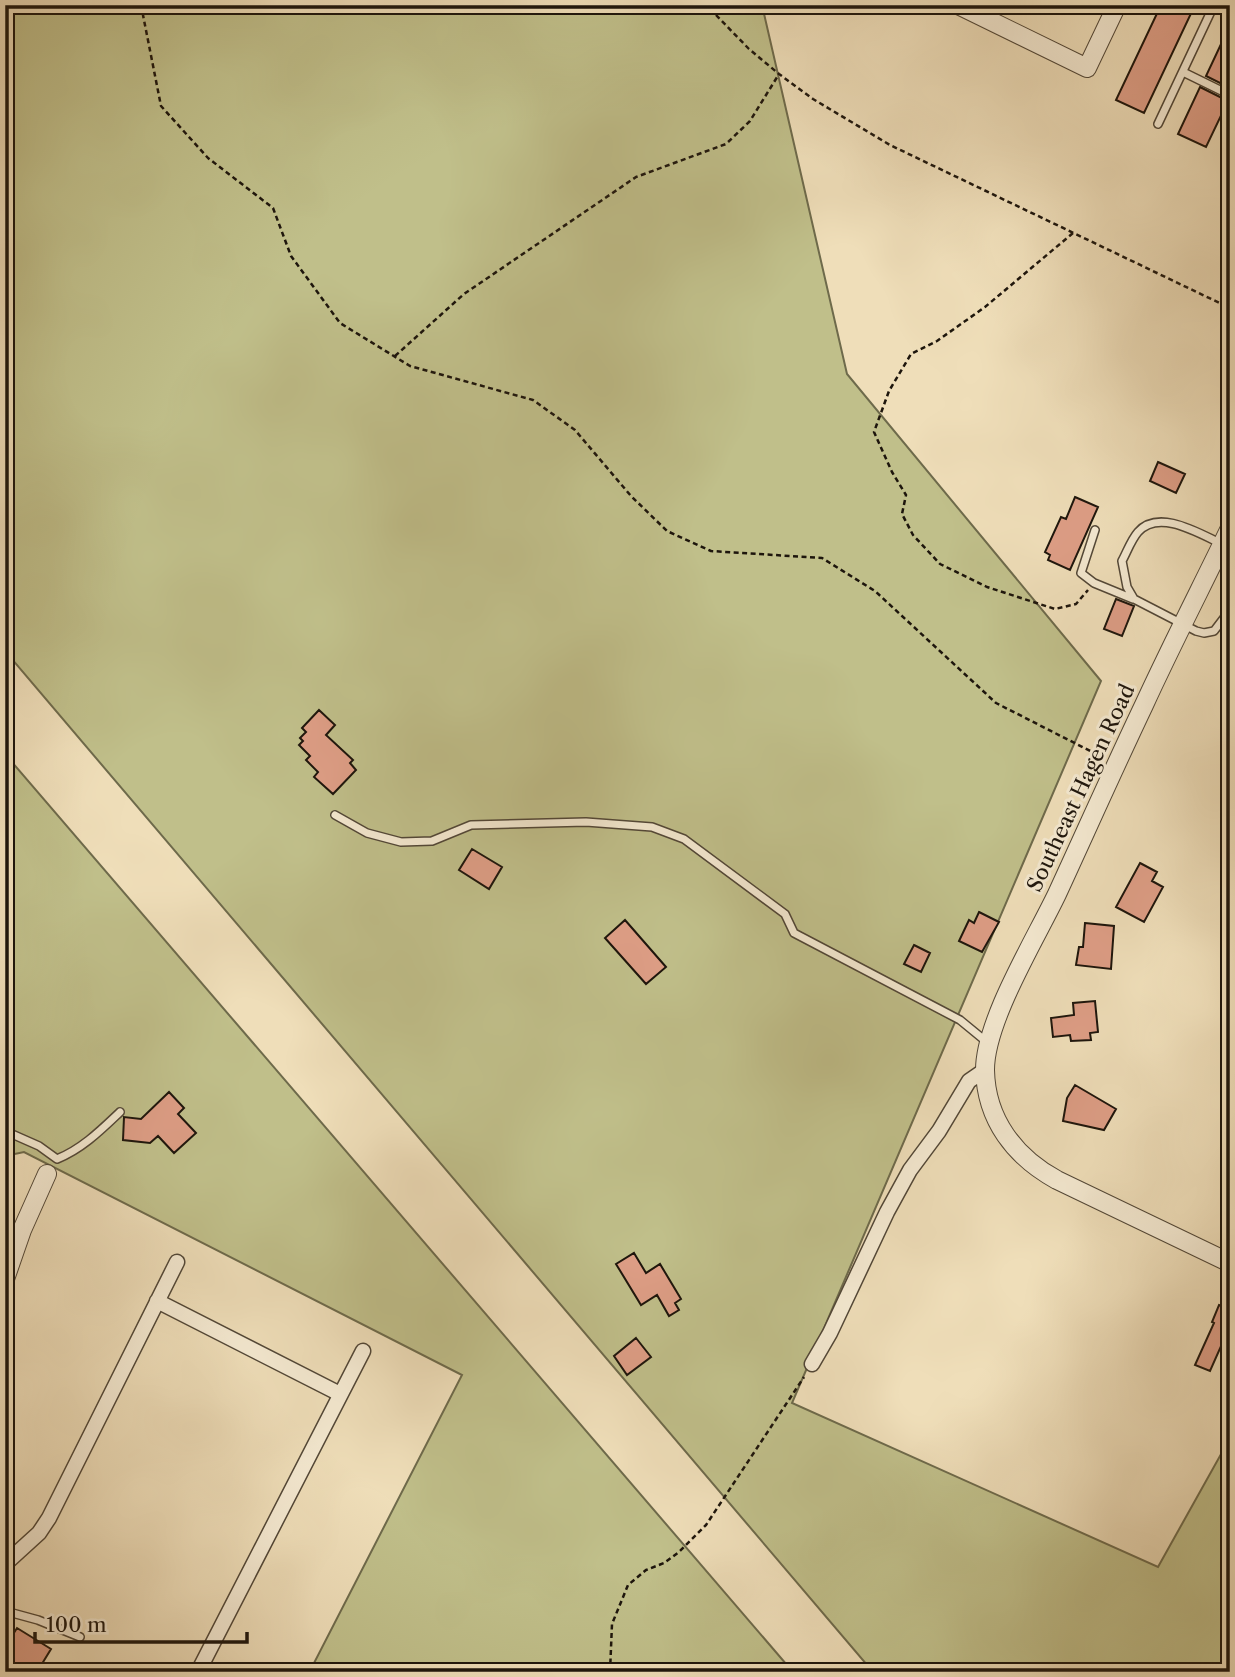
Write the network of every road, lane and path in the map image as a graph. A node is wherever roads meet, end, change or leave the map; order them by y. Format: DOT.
graph roads {
  1 [pos="141,5"];
  2 [pos="958,5"];
  3 [pos="1117,5"];
  4 [pos="1214,5"];
  5 [pos="716,15"];
  6 [pos="1183,72"];
  7 [pos="779,74"];
  8 [pos="1230,95"];
  9 [pos="1158,124"];
  10 [pos="1073,233"];
  11 [pos="1230,308"];
  12 [pos="395,356"];
  13 [pos="1095,530"];
  14 [pos="1227,540"];
  15 [pos="1094,583"];
  16 [pos="1134,599"];
  17 [pos="1230,611"];
  18 [pos="1182,625"];
  19 [pos="1116,764"];
  20 [pos="335,816"];
  21 [pos="989,1044"];
  22 [pos="985,1070"];
  23 [pos="121,1112"];
  24 [pos="5,1131"];
  25 [pos="47,1174"];
  26 [pos="177,1262"];
  27 [pos="1230,1263"];
  28 [pos="5,1279"];
  29 [pos="157,1301"];
  30 [pos="363,1351"];
  31 [pos="812,1364"];
  32 [pos="340,1394"];
  33 [pos="5,1564"];
  34 [pos="5,1611"];
  35 [pos="80,1637"];
  36 [pos="198,1672"];
  37 [pos="610,1672"];
  1 -- 12 [label="path"];
  2 -- 3 [label="street"];
  4 -- 6 [label="lane"];
  5 -- 7 [label="path"];
  6 -- 8 [label="lane"];
  6 -- 9 [label="lane"];
  7 -- 10 [label="path"];
  7 -- 12 [label="path"];
  10 -- 11 [label="path"];
  10 -- 15 [label="path"];
  12 -- 19 [label="path"];
  13 -- 15 [label="lane"];
  14 -- 16 [label="lane"];
  14 -- 18 [label="street, Southeast Hagen Road"];
  15 -- 16 [label="lane"];
  16 -- 18 [label="lane"];
  17 -- 18 [label="lane"];
  18 -- 19 [label="street, Southeast Hagen Road"];
  19 -- 21 [label="street, Southeast Hagen Road"];
  20 -- 21 [label="lane"];
  21 -- 22 [label="street, Southeast Hagen Road"];
  22 -- 27 [label="street, Southeast Hagen Road"];
  22 -- 31 [label="street"];
  23 -- 24 [label="lane"];
  25 -- 28 [label="street"];
  26 -- 29 [label="street"];
  29 -- 32 [label="street"];
  29 -- 33 [label="street"];
  30 -- 32 [label="street"];
  31 -- 37 [label="path"];
  32 -- 36 [label="street"];
  34 -- 35 [label="lane"];
}
